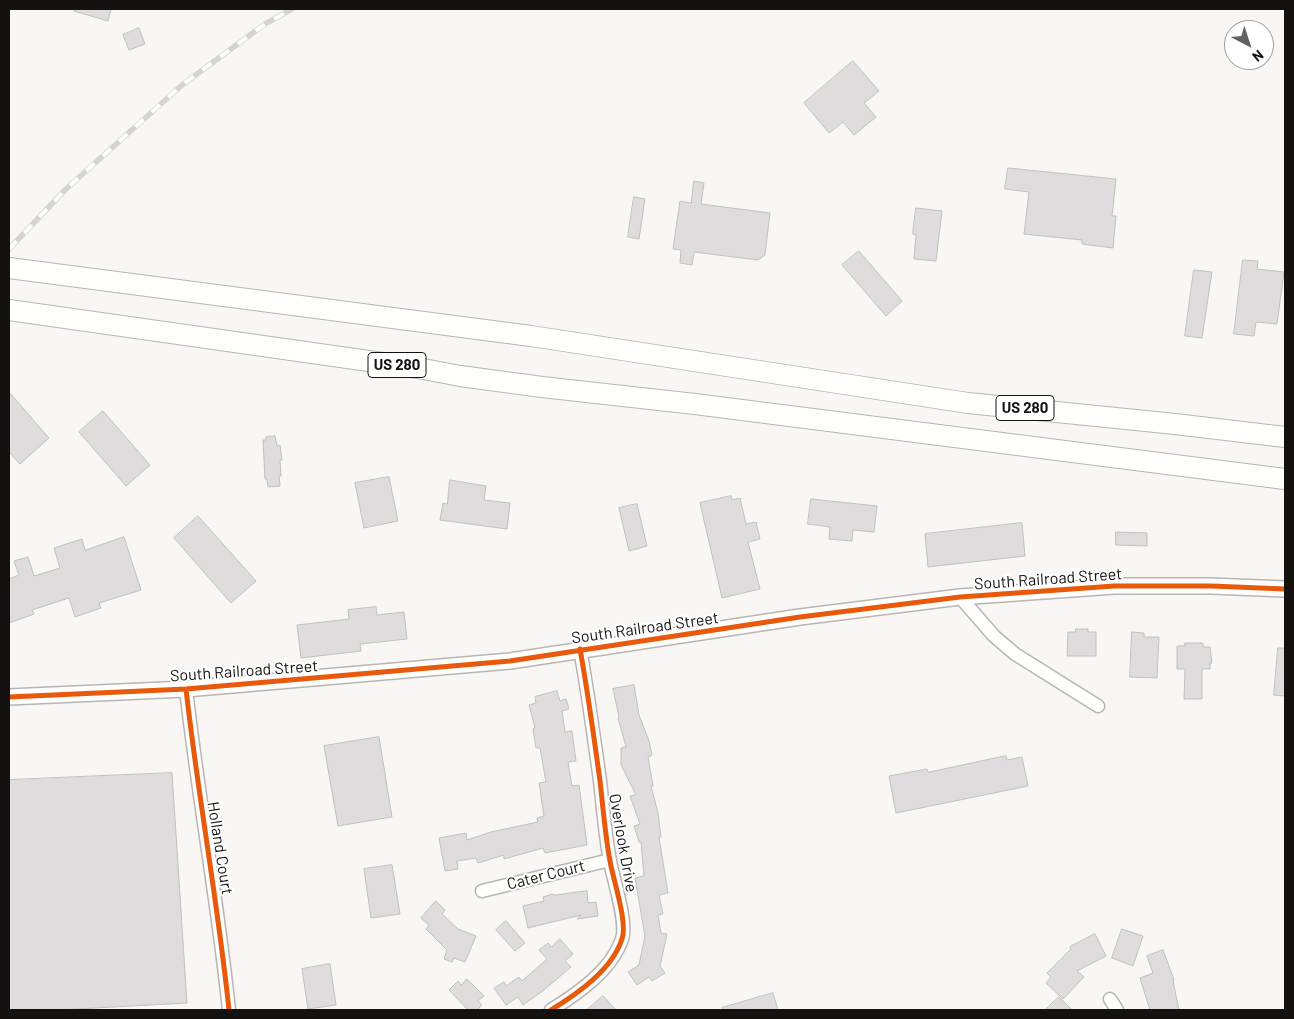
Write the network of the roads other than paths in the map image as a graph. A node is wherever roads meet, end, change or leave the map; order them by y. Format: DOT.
graph roads {
  1 [pos="9,268"];
  2 [pos="9,310"];
  3 [pos="1285,437"];
  4 [pos="1285,479"];
  5 [pos="1285,589"];
  6 [pos="960,597"];
  7 [pos="580,649"];
  8 [pos="186,689"];
  9 [pos="9,697"];
  10 [pos="1098,706"];
  11 [pos="610,860"];
  12 [pos="482,891"];
  13 [pos="1110,999"];
  14 [pos="229,1010"];
  15 [pos="551,1010"];
  16 [pos="1117,1010"];
  1 -- 3 [label="highway, US 280"];
  2 -- 4 [label="highway, US 280"];
  5 -- 6 [label="street, South Railroad Street"];
  6 -- 7 [label="street, South Railroad Street"];
  6 -- 10 [label="street"];
  7 -- 8 [label="street, South Railroad Street"];
  7 -- 11 [label="street, Overlook Drive"];
  8 -- 9 [label="street, South Railroad Street"];
  8 -- 14 [label="street, Holland Court"];
  11 -- 12 [label="street, Cater Court"];
  11 -- 15 [label="street, Overlook Drive"];
  13 -- 16 [label="street"];
}
